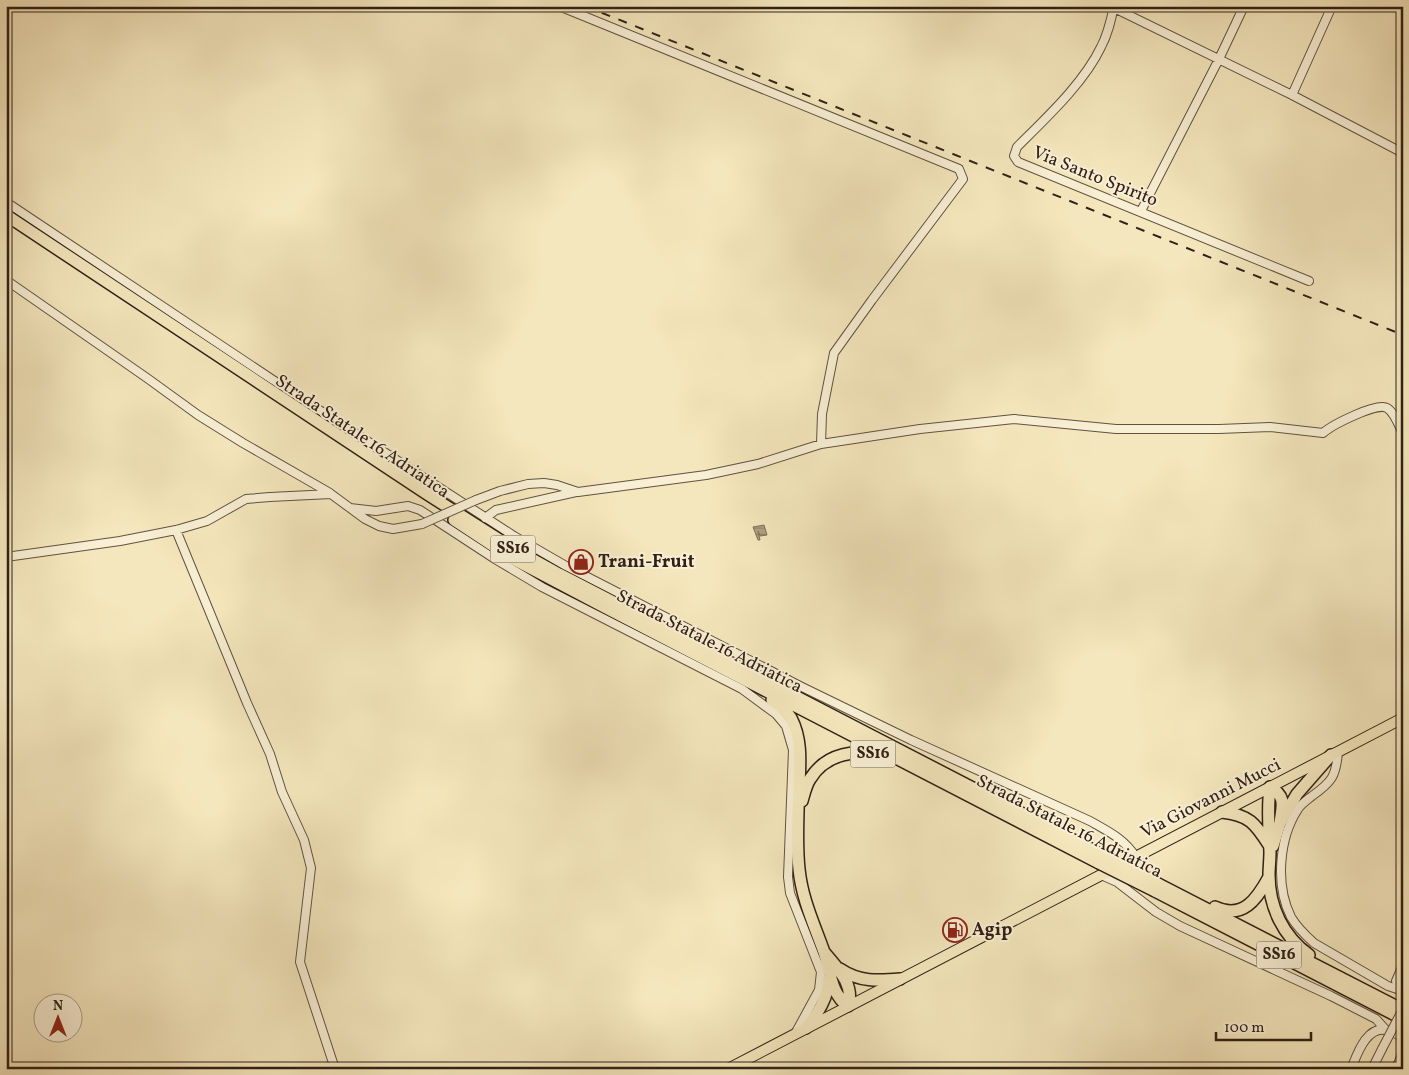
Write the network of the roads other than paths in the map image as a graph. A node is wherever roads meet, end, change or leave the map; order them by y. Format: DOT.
graph roads {
  1 [pos="559,6"];
  2 [pos="1244,6"];
  3 [pos="1332,6"];
  4 [pos="1113,7"];
  5 [pos="1219,59"];
  6 [pos="1292,95"];
  7 [pos="1403,153"];
  8 [pos="6,202"];
  9 [pos="1141,211"];
  10 [pos="6,215"];
  11 [pos="6,222"];
  12 [pos="6,280"];
  13 [pos="1309,281"];
  14 [pos="1403,434"];
  15 [pos="820,444"];
  16 [pos="578,492"];
  17 [pos="331,494"];
  18 [pos="350,508"];
  19 [pos="485,518"];
  20 [pos="176,530"];
  21 [pos="6,557"];
  22 [pos="734,675"];
  23 [pos="1403,718"];
  24 [pos="1334,754"];
  25 [pos="1270,787"];
  26 [pos="970,795"];
  27 [pos="798,810"];
  28 [pos="1222,812"];
  29 [pos="1280,823"];
  30 [pos="1270,851"];
  31 [pos="1136,857"];
  32 [pos="1102,860"];
  33 [pos="1101,875"];
  34 [pos="1269,877"];
  35 [pos="1156,887"];
  36 [pos="1403,965"];
  37 [pos="832,969"];
  38 [pos="1323,969"];
  39 [pos="900,979"];
  40 [pos="1401,991"];
  41 [pos="848,1006"];
  42 [pos="1403,1009"];
  43 [pos="1403,1019"];
  44 [pos="806,1028"];
  45 [pos="1385,1029"];
  46 [pos="794,1034"];
  47 [pos="1402,1036"];
  48 [pos="1403,1047"];
  49 [pos="1403,1052"];
  50 [pos="335,1069"];
  51 [pos="728,1069"];
  52 [pos="1351,1069"];
  53 [pos="1372,1069"];
  54 [pos="1396,1069"];
  1 -- 15 [label="street"];
  2 -- 5 [label="street"];
  3 -- 6 [label="street"];
  4 -- 5 [label="street"];
  4 -- 9 [label="street, Via Santo Spirito"];
  5 -- 6 [label="street"];
  5 -- 9 [label="street"];
  6 -- 7 [label="street"];
  8 -- 19 [label="street"];
  9 -- 13 [label="street, Via Santo Spirito"];
  10 -- 32 [label="highway, Strada Statale 16 Adriatica / SS16"];
  11 -- 22 [label="highway, Strada Statale 16 Adriatica / SS16"];
  12 -- 17 [label="street"];
  14 -- 15 [label="street"];
  15 -- 16 [label="street"];
  16 -- 18 [label="street, bridge"];
  16 -- 19 [label="street"];
  17 -- 18 [label="street"];
  17 -- 20 [label="street"];
  18 -- 46 [label="street"];
  19 -- 31 [label="street"];
  20 -- 21 [label="street"];
  20 -- 50 [label="street"];
  22 -- 26 [label="highway, Strada Statale 16 Adriatica / SS16"];
  22 -- 27 [label="highway, SS16"];
  23 -- 24 [label="main road, Via Giovanni Mucci"];
  24 -- 25 [label="main road, Via Giovanni Mucci"];
  24 -- 29 [label="highway, SS16"];
  24 -- 40 [label="street"];
  25 -- 28 [label="main road, Via Giovanni Mucci"];
  25 -- 29 [label="highway, SS16"];
  25 -- 30 [label="highway, SS16"];
  26 -- 27 [label="highway, SS16"];
  26 -- 32 [label="highway, Strada Statale 16 Adriatica / SS16"];
  27 -- 37 [label="highway, SS16"];
  28 -- 30 [label="highway"];
  28 -- 31 [label="main road, Via Giovanni Mucci"];
  29 -- 30 [label="highway, SS16"];
  30 -- 34 [label="highway, SS16"];
  31 -- 33 [label="main road, Via Giovanni Mucci"];
  32 -- 35 [label="highway, Strada Statale 16 Adriatica / SS16, bridge"];
  33 -- 39 [label="main road, Via Giovanni Mucci"];
  33 -- 45 [label="street"];
  34 -- 35 [label="highway, SS16"];
  34 -- 38 [label="highway, SS16"];
  35 -- 38 [label="highway, Strada Statale 16 Adriatica / SS16"];
  35 -- 43 [label="highway, Strada Statale 16 Adriatica / SS16"];
  36 -- 40 [label="street"];
  37 -- 39 [label="highway, SS16"];
  37 -- 41 [label="highway, SS16"];
  37 -- 44 [label="highway"];
  38 -- 42 [label="highway, Strada Statale 16 Adriatica / SS16"];
  39 -- 41 [label="main road, Via Giovanni Mucci"];
  41 -- 44 [label="main road, Via Giovanni Mucci"];
  42 -- 53 [label="street, bridge"];
  44 -- 46 [label="main road, Via Giovanni Mucci"];
  45 -- 47 [label="street"];
  45 -- 52 [label="street"];
  46 -- 51 [label="main road, Via Giovanni Mucci"];
  47 -- 48 [label="street"];
  49 -- 54 [label="street"];
}
